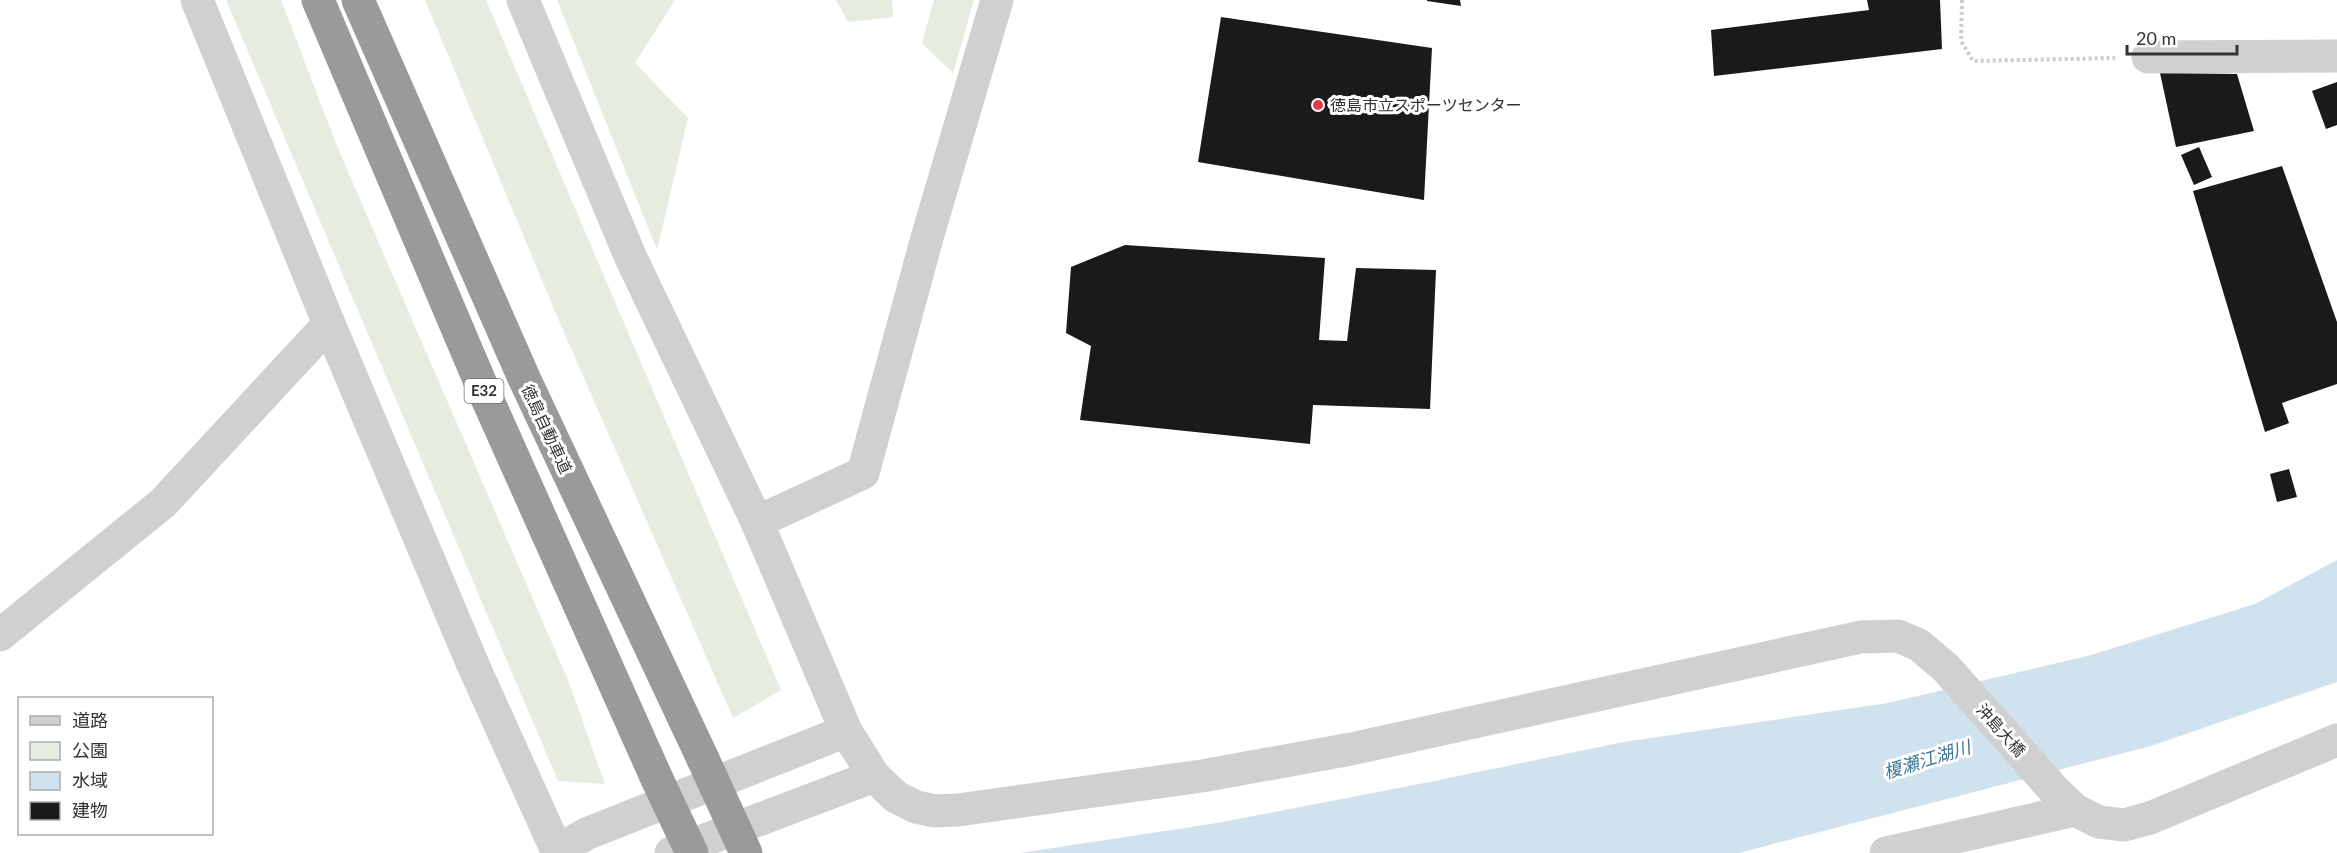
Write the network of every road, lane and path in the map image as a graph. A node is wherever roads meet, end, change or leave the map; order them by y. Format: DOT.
graph roads {
  1 [pos="197,0"];
  2 [pos="318,0"];
  3 [pos="358,0"];
  4 [pos="523,0"];
  5 [pos="997,0"];
  6 [pos="1962,0"];
  7 [pos="2337,56"];
  8 [pos="2148,57"];
  9 [pos="328,324"];
  10 [pos="757,522"];
  11 [pos="0,635"];
  12 [pos="846,731"];
  13 [pos="2337,740"];
  14 [pos="874,776"];
  15 [pos="2065,800"];
  16 [pos="555,852"];
  17 [pos="671,853"];
  18 [pos="692,853"];
  19 [pos="746,853"];
  20 [pos="1886,853"];
  1 -- 9 [label="street"];
  2 -- 18 [label="highway, E32, bridge"];
  3 -- 19 [label="highway, 徳島自動車道 / E32, bridge"];
  4 -- 10 [label="street, 沖島大橋"];
  5 -- 10 [label="street"];
  6 -- 8 [label="path"];
  7 -- 8 [label="street"];
  9 -- 11 [label="street"];
  9 -- 16 [label="street"];
  10 -- 12 [label="street, 沖島大橋"];
  12 -- 14 [label="street, 沖島大橋"];
  12 -- 16 [label="street"];
  13 -- 15 [label="street"];
  14 -- 15 [label="street, 沖島大橋"];
  14 -- 17 [label="street"];
  15 -- 20 [label="street"];
}
